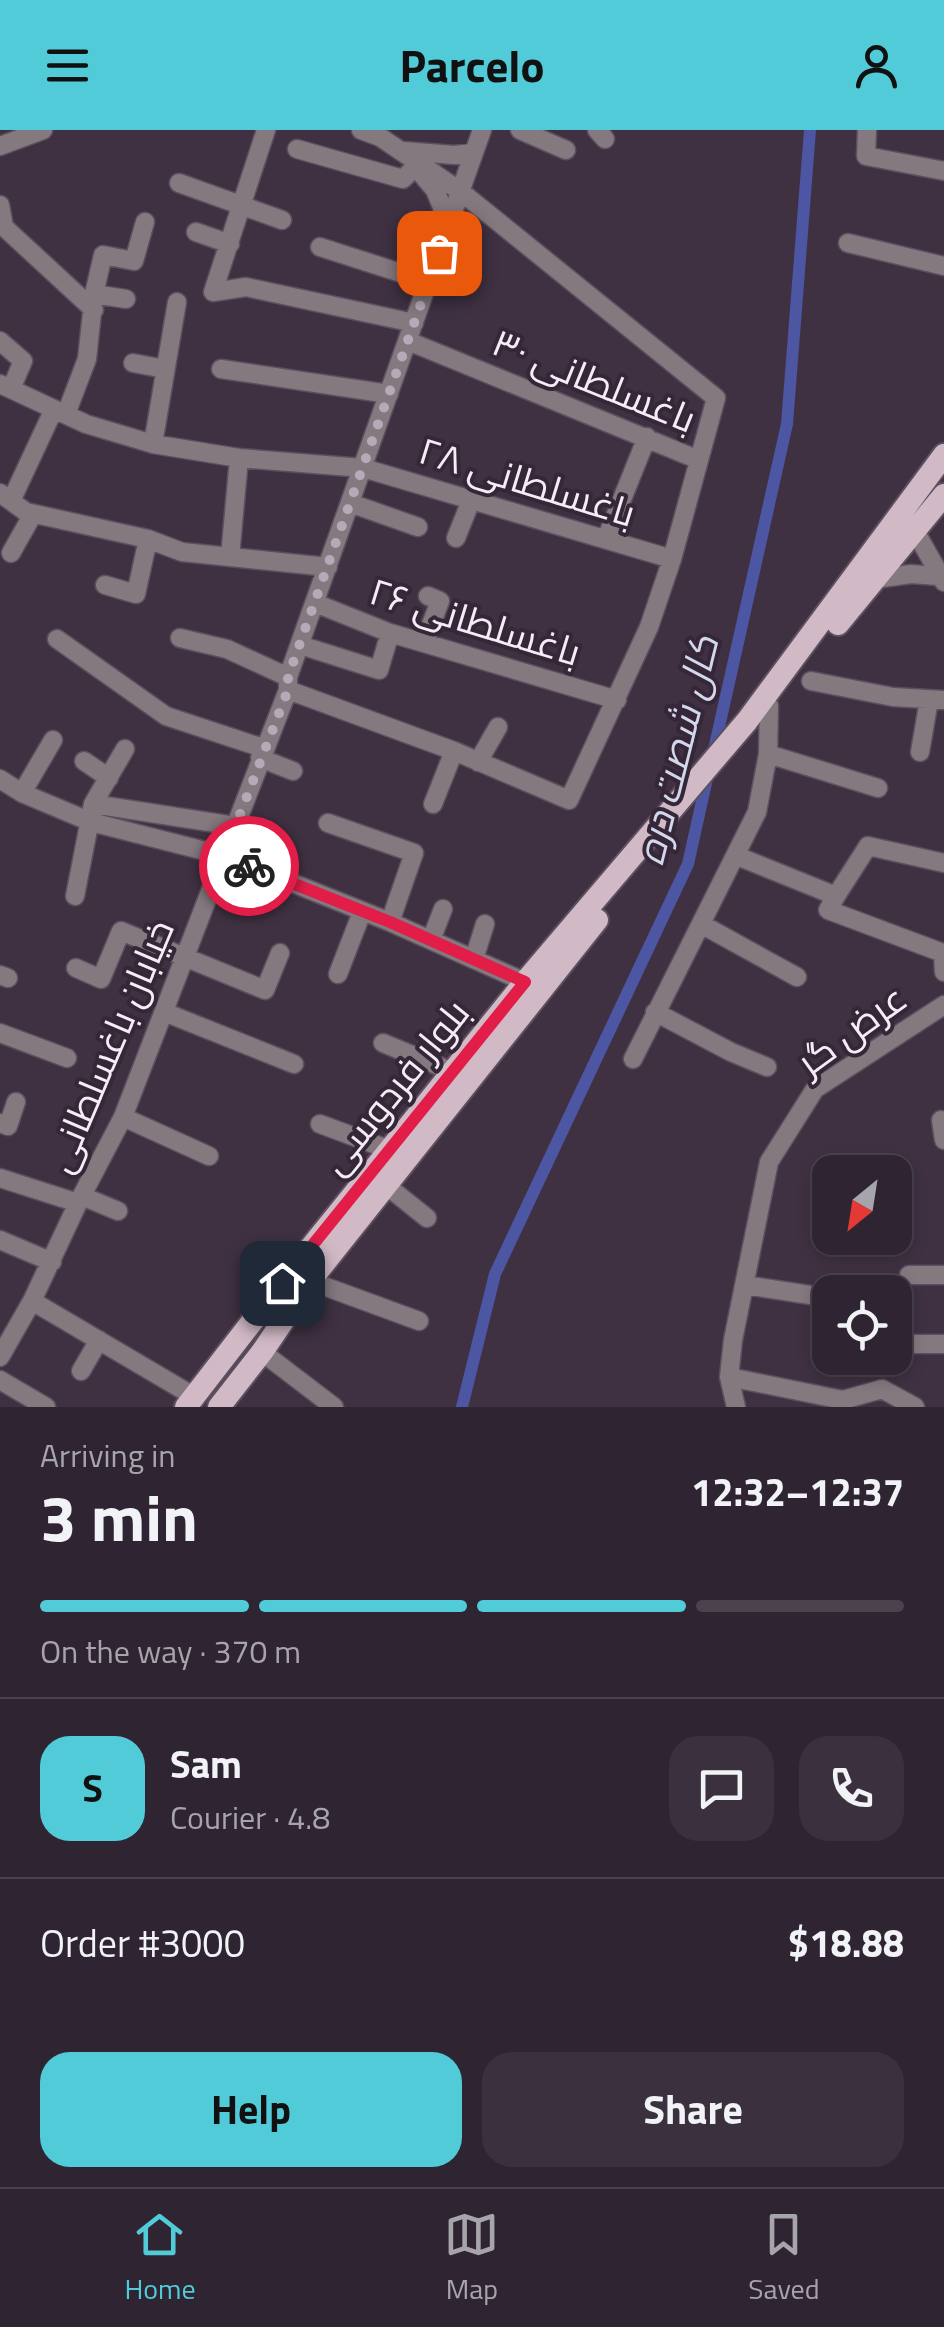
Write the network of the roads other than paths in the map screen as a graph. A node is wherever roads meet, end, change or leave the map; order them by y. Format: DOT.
graph roads {
  1 [pos="43,130"];
  2 [pos="266,130"];
  3 [pos="360,130"];
  4 [pos="482,130"];
  5 [pos="520,130"];
  6 [pos="867,130"];
  7 [pos="0,146"];
  8 [pos="297,149"];
  9 [pos="566,150"];
  10 [pos="402,152"];
  11 [pos="472,153"];
  12 [pos="415,167"];
  13 [pos="944,170"];
  14 [pos="178,183"];
  15 [pos="460,191"];
  16 [pos="0,205"];
  17 [pos="244,206"];
  18 [pos="282,220"];
  19 [pos="146,222"];
  20 [pos="449,224"];
  21 [pos="2,228"];
  22 [pos="196,232"];
  23 [pos="848,243"];
  24 [pos="230,244"];
  25 [pos="320,247"];
  26 [pos="944,266"];
  27 [pos="429,282"];
  28 [pos="126,298"];
  29 [pos="94,302"];
  30 [pos="177,302"];
  31 [pos="411,332"];
  32 [pos="0,341"];
  33 [pos="134,364"];
  34 [pos="166,369"];
  35 [pos="220,369"];
  36 [pos="5,386"];
  37 [pos="389,394"];
  38 [pos="60,412"];
  39 [pos="647,437"];
  40 [pos="153,444"];
  41 [pos="944,455"];
  42 [pos="239,458"];
  43 [pos="699,460"];
  44 [pos="363,468"];
  45 [pos="944,495"];
  46 [pos="5,497"];
  47 [pos="472,498"];
  48 [pos="350,503"];
  49 [pos="33,514"];
  50 [pos="418,528"];
  51 [pos="915,532"];
  52 [pos="456,538"];
  53 [pos="148,539"];
  54 [pos="606,539"];
  55 [pos="11,552"];
  56 [pos="230,557"];
  57 [pos="672,560"];
  58 [pos="328,567"];
  59 [pos="875,579"];
  60 [pos="941,580"];
  61 [pos="104,585"];
  62 [pos="428,596"];
  63 [pos="315,603"];
  64 [pos="390,634"];
  65 [pos="180,638"];
  66 [pos="57,639"];
  67 [pos="424,643"];
  68 [pos="300,645"];
  69 [pos="811,680"];
  70 [pos="288,684"];
  71 [pos="617,700"];
  72 [pos="936,700"];
  73 [pos="769,706"];
  74 [pos="750,724"];
  75 [pos="498,727"];
  76 [pos="53,740"];
  77 [pos="125,749"];
  78 [pos="454,751"];
  79 [pos="920,752"];
  80 [pos="261,753"];
  81 [pos="768,754"];
  82 [pos="84,761"];
  83 [pos="478,762"];
  84 [pos="293,771"];
  85 [pos="108,778"];
  86 [pos="0,779"];
  87 [pos="878,788"];
  88 [pos="22,793"];
  89 [pos="433,804"];
  90 [pos="92,813"];
  91 [pos="328,823"];
  92 [pos="667,825"];
  93 [pos="235,826"];
  94 [pos="224,856"];
  95 [pos="737,856"];
  96 [pos="944,863"];
  97 [pos="75,896"];
  98 [pos="836,896"];
  99 [pos="443,909"];
  100 [pos="362,912"];
  101 [pos="390,922"];
  102 [pos="486,924"];
  103 [pos="701,924"];
  104 [pos="432,940"];
  105 [pos="280,953"];
  106 [pos="185,957"];
  107 [pos="474,959"];
  108 [pos="76,968"];
  109 [pos="944,972"];
  110 [pos="338,974"];
  111 [pos="797,978"];
  112 [pos="525,982"];
  113 [pos="944,1005"];
  114 [pos="164,1012"];
  115 [pos="655,1012"];
  116 [pos="0,1033"];
  117 [pos="383,1043"];
  118 [pos="67,1058"];
  119 [pos="632,1059"];
  120 [pos="294,1064"];
  121 [pos="767,1067"];
  122 [pos="454,1072"];
  123 [pos="16,1102"];
  124 [pos="123,1116"];
  125 [pos="942,1120"];
  126 [pos="0,1123"];
  127 [pos="320,1124"];
  128 [pos="944,1140"];
  129 [pos="209,1156"];
  130 [pos="396,1158"];
  131 [pos="2,1185"];
  132 [pos="80,1199"];
  133 [pos="118,1212"];
  134 [pos="427,1218"];
  135 [pos="0,1240"];
  136 [pos="52,1262"];
  137 [pos="912,1275"];
  138 [pos="944,1275"];
  139 [pos="310,1282"];
  140 [pos="745,1285"];
  141 [pos="812,1295"];
  142 [pos="32,1301"];
  143 [pos="419,1321"];
  144 [pos="5,1337"];
  145 [pos="99,1340"];
  146 [pos="912,1344"];
  147 [pos="944,1344"];
  148 [pos="262,1352"];
  149 [pos="0,1357"];
  150 [pos="80,1370"];
  151 [pos="728,1377"];
  152 [pos="0,1380"];
  153 [pos="191,1402"];
  154 [pos="46,1406"];
  155 [pos="221,1406"];
  156 [pos="334,1407"];
  157 [pos="736,1407"];
  158 [pos="916,1407"];
  1 -- 7 [label="street"];
  2 -- 17 [label="street"];
  3 -- 10 [label="street"];
  4 -- 11 [label="street, خیابان باغسلطانی"];
  5 -- 9 [label="street"];
  6 -- 13 [label="street"];
  8 -- 12 [label="street"];
  10 -- 11 [label="street"];
  10 -- 12 [label="street"];
  10 -- 15 [label="street"];
  11 -- 15 [label="street, خیابان باغسلطانی"];
  12 -- 20 [label="street"];
  14 -- 17 [label="street"];
  15 -- 20 [label="street, خیابان باغسلطانی"];
  15 -- 43 [label="street"];
  16 -- 21 [label="street"];
  17 -- 18 [label="street"];
  17 -- 24 [label="street"];
  19 -- 29 [label="street"];
  20 -- 27 [label="street, خیابان باغسلطانی"];
  21 -- 29 [label="street"];
  22 -- 24 [label="street"];
  23 -- 26 [label="street"];
  24 -- 31 [label="street, باغسلطانی ۳۰"];
  25 -- 27 [label="street"];
  27 -- 31 [label="street, خیابان باغسلطانی"];
  28 -- 29 [label="street"];
  29 -- 38 [label="street"];
  30 -- 34 [label="street"];
  31 -- 37 [label="street, خیابان باغسلطانی"];
  31 -- 39 [label="street, باغسلطانی ۳۰"];
  32 -- 36 [label="street"];
  33 -- 34 [label="street"];
  34 -- 40 [label="street"];
  35 -- 37 [label="street"];
  36 -- 38 [label="street, باغسلطانی ۲۸"];
  37 -- 44 [label="street, خیابان باغسلطانی"];
  38 -- 40 [label="street, باغسلطانی ۲۸"];
  38 -- 46 [label="street"];
  39 -- 43 [label="street, باغسلطانی ۳۰"];
  39 -- 54 [label="street"];
  40 -- 42 [label="street, باغسلطانی ۲۸"];
  41 -- 74 [label="main road"];
  42 -- 44 [label="street, باغسلطانی ۲۸"];
  42 -- 56 [label="street"];
  43 -- 57 [label="street"];
  44 -- 47 [label="street, باغسلطانی ۲۸"];
  44 -- 48 [label="street, خیابان باغسلطانی"];
  45 -- 51 [label="main road"];
  46 -- 49 [label="street"];
  47 -- 52 [label="street"];
  47 -- 54 [label="street, باغسلطانی ۲۸"];
  48 -- 50 [label="street"];
  48 -- 58 [label="street, خیابان باغسلطانی"];
  49 -- 53 [label="street"];
  49 -- 55 [label="street"];
  51 -- 59 [label="main road"];
  51 -- 60 [label="street"];
  53 -- 56 [label="street"];
  53 -- 61 [label="street"];
  54 -- 57 [label="street, باغسلطانی ۲۸"];
  56 -- 58 [label="street"];
  57 -- 71 [label="street"];
  58 -- 63 [label="street, خیابان باغسلطانی"];
  59 -- 60 [label="street"];
  59 -- 73 [label="main road"];
  62 -- 67 [label="street"];
  63 -- 64 [label="street, باغسلطانی ۲۶"];
  63 -- 68 [label="street, خیابان باغسلطانی"];
  64 -- 67 [label="street, باغسلطانی ۲۶"];
  64 -- 68 [label="street"];
  65 -- 70 [label="street"];
  66 -- 80 [label="street"];
  67 -- 71 [label="street, باغسلطانی ۲۶"];
  68 -- 70 [label="street, خیابان باغسلطانی"];
  69 -- 72 [label="street"];
  70 -- 78 [label="street"];
  70 -- 80 [label="street, خیابان باغسلطانی"];
  71 -- 83 [label="street"];
  72 -- 79 [label="street"];
  73 -- 74 [label="main road"];
  73 -- 81 [label="street"];
  74 -- 92 [label="main road"];
  75 -- 83 [label="street"];
  76 -- 88 [label="street"];
  77 -- 85 [label="street"];
  78 -- 83 [label="street"];
  78 -- 89 [label="street"];
  80 -- 84 [label="street"];
  80 -- 93 [label="street, خیابان باغسلطانی"];
  81 -- 87 [label="street"];
  81 -- 95 [label="street"];
  82 -- 85 [label="street"];
  85 -- 90 [label="street"];
  86 -- 88 [label="street"];
  88 -- 90 [label="street"];
  90 -- 93 [label="street"];
  90 -- 94 [label="street"];
  90 -- 97 [label="street"];
  91 -- 101 [label="street"];
  92 -- 112 [label="main road, بلوار فردوسی"];
  92 -- 130 [label="main road, بلوار فردوسی"];
  93 -- 94 [label="street, خیابان باغسلطانی"];
  94 -- 100 [label="street"];
  94 -- 106 [label="street, خیابان باغسلطانی"];
  95 -- 98 [label="street"];
  95 -- 103 [label="street"];
  96 -- 98 [label="street"];
  98 -- 109 [label="street"];
  99 -- 104 [label="street"];
  100 -- 101 [label="street"];
  100 -- 110 [label="street"];
  101 -- 104 [label="street"];
  102 -- 107 [label="street"];
  103 -- 111 [label="street"];
  103 -- 115 [label="street"];
  104 -- 107 [label="street"];
  105 -- 106 [label="street"];
  106 -- 108 [label="street"];
  106 -- 114 [label="street, خیابان باغسلطانی"];
  107 -- 112 [label="street"];
  112 -- 122 [label="main road, بلوار فردوسی"];
  113 -- 140 [label="street, عرض گر"];
  114 -- 120 [label="street"];
  114 -- 124 [label="street, خیابان باغسلطانی"];
  115 -- 119 [label="street"];
  115 -- 121 [label="street"];
  116 -- 118 [label="street"];
  117 -- 122 [label="street"];
  122 -- 130 [label="main road, بلوار فردوسی"];
  123 -- 126 [label="street"];
  124 -- 129 [label="street"];
  124 -- 132 [label="street, خیابان باغسلطانی"];
  125 -- 128 [label="street"];
  127 -- 130 [label="street"];
  130 -- 134 [label="street"];
  130 -- 139 [label="main road, بلوار فردوسی"];
  130 -- 153 [label="main road, بلوار فردوسی"];
  131 -- 132 [label="street"];
  132 -- 133 [label="street"];
  132 -- 136 [label="street, خیابان باغسلطانی"];
  135 -- 136 [label="street"];
  136 -- 142 [label="street, خیابان باغسلطانی"];
  137 -- 138 [label="street"];
  139 -- 143 [label="street"];
  139 -- 148 [label="main road, بلوار فردوسی"];
  140 -- 141 [label="street"];
  140 -- 151 [label="street"];
  142 -- 144 [label="street, خیابان باغسلطانی"];
  142 -- 145 [label="street"];
  144 -- 149 [label="street, خیابان باغسلطانی"];
  145 -- 150 [label="street"];
  145 -- 153 [label="street"];
  146 -- 147 [label="street"];
  148 -- 155 [label="main road, بلوار فردوسی"];
  148 -- 156 [label="street"];
  151 -- 157 [label="street"];
  151 -- 158 [label="street"];
  152 -- 154 [label="street"];
}
